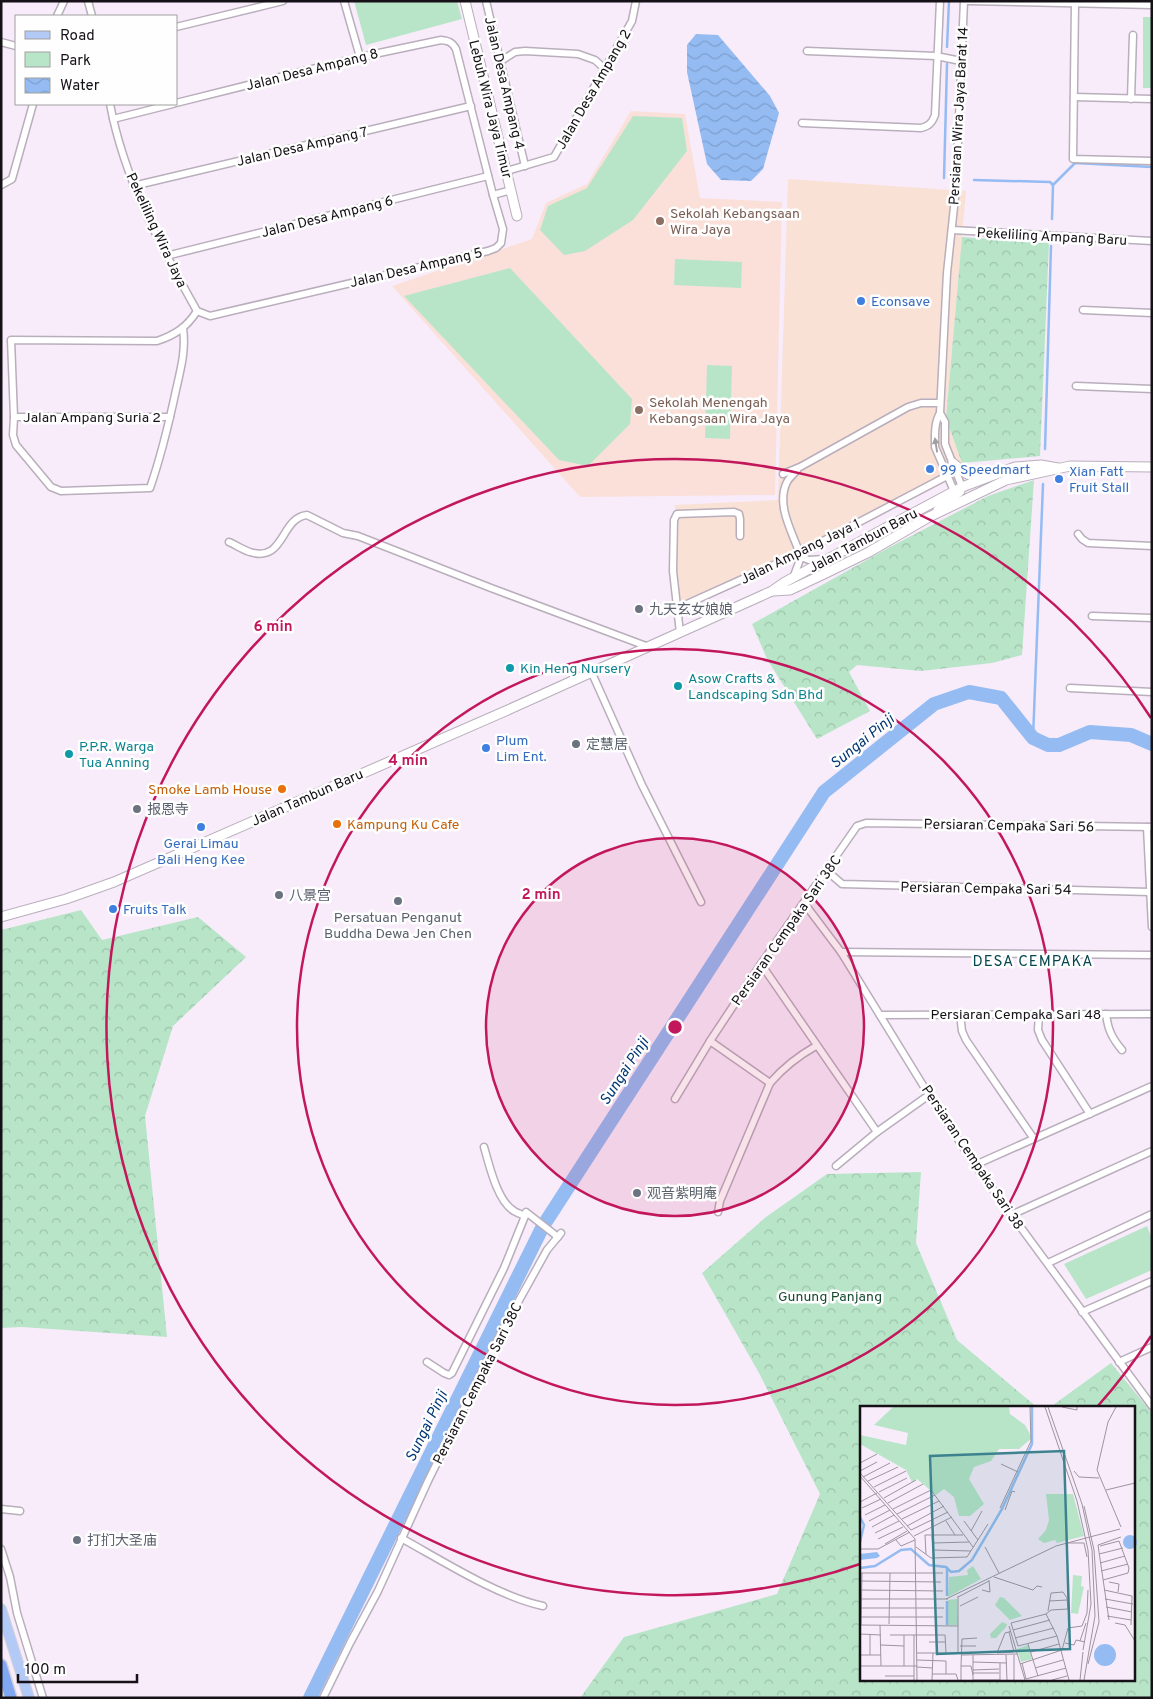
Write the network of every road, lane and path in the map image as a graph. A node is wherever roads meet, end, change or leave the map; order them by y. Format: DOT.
graph roads {
  1 [pos="64,1"];
  2 [pos="88,1"];
  3 [pos="283,1"];
  4 [pos="344,1"];
  5 [pos="465,1"];
  6 [pos="486,1"];
  7 [pos="636,1"];
  8 [pos="940,1"];
  9 [pos="964,1"];
  10 [pos="968,1"];
  11 [pos="1075,4"];
  12 [pos="1152,5"];
  13 [pos="57,15"];
  14 [pos="92,15"];
  15 [pos="178,27"];
  16 [pos="1133,35"];
  17 [pos="448,41"];
  18 [pos="1,42"];
  19 [pos="15,46"];
  20 [pos="808,51"];
  21 [pos="936,56"];
  22 [pos="360,57"];
  23 [pos="500,61"];
  24 [pos="961,61"];
  25 [pos="605,69"];
  26 [pos="1074,97"];
  27 [pos="1131,99"];
  28 [pos="1152,99"];
  29 [pos="178,102"];
  30 [pos="33,105"];
  31 [pos="110,105"];
  32 [pos="166,105"];
  33 [pos="471,106"];
  34 [pos="113,119"];
  35 [pos="802,123"];
  36 [pos="1152,161"];
  37 [pos="525,166"];
  38 [pos="506,171"];
  39 [pos="488,176"];
  40 [pos="1,185"];
  41 [pos="133,186"];
  42 [pos="511,190"];
  43 [pos="493,195"];
  44 [pos="517,216"];
  45 [pos="952,230"];
  46 [pos="1152,241"];
  47 [pos="166,256"];
  48 [pos="1083,310"];
  49 [pos="197,311"];
  50 [pos="1152,313"];
  51 [pos="183,328"];
  52 [pos="1076,386"];
  53 [pos="1152,389"];
  54 [pos="940,403"];
  55 [pos="940,413"];
  56 [pos="14,417"];
  57 [pos="170,417"];
  58 [pos="953,463"];
  59 [pos="800,467"];
  60 [pos="1152,467"];
  61 [pos="1058,468"];
  62 [pos="783,474"];
  63 [pos="994,474"];
  64 [pos="1028,474"];
  65 [pos="947,476"];
  66 [pos="959,490"];
  67 [pos="929,517"];
  68 [pos="1078,534"];
  69 [pos="740,536"];
  70 [pos="229,542"];
  71 [pos="1152,546"];
  72 [pos="800,555"];
  73 [pos="830,559"];
  74 [pos="793,578"];
  75 [pos="772,591"];
  76 [pos="678,608"];
  77 [pos="1092,616"];
  78 [pos="1152,618"];
  79 [pos="680,633"];
  80 [pos="646,646"];
  81 [pos="591,671"];
  82 [pos="1070,688"];
  83 [pos="1152,692"];
  84 [pos="866,823"];
  85 [pos="1149,827"];
  86 [pos="827,872"];
  87 [pos="1150,892"];
  88 [pos="701,902"];
  89 [pos="804,903"];
  90 [pos="1,917"];
  91 [pos="1152,927"];
  92 [pos="841,952"];
  93 [pos="1152,955"];
  94 [pos="761,964"];
  95 [pos="960,1014"];
  96 [pos="1038,1014"];
  97 [pos="1106,1014"];
  98 [pos="1152,1014"];
  99 [pos="880,1015"];
  100 [pos="710,1041"];
  101 [pos="816,1046"];
  102 [pos="1122,1050"];
  103 [pos="770,1084"];
  104 [pos="1152,1086"];
  105 [pos="929,1095"];
  106 [pos="675,1099"];
  107 [pos="1090,1114"];
  108 [pos="877,1132"];
  109 [pos="1034,1139"];
  110 [pos="484,1147"];
  111 [pos="1152,1151"];
  112 [pos="975,1165"];
  113 [pos="836,1166"];
  114 [pos="718,1212"];
  115 [pos="1152,1214"];
  116 [pos="1011,1215"];
  117 [pos="525,1216"];
  118 [pos="1048,1263"];
  119 [pos="1152,1281"];
  120 [pos="1082,1312"];
  121 [pos="1152,1347"];
  122 [pos="427,1362"];
  123 [pos="1119,1362"];
  124 [pos="1152,1406"];
  125 [pos="1,1509"];
  126 [pos="20,1511"];
  127 [pos="401,1538"];
  128 [pos="1,1549"];
  129 [pos="543,1606"];
  130 [pos="1,1609"];
  131 [pos="1,1665"];
  132 [pos="11,1698"];
  133 [pos="29,1698"];
  134 [pos="43,1698"];
  135 [pos="323,1698"];
  1 -- 13 [label="street"];
  2 -- 14 [label="street"];
  3 -- 15 [label="street"];
  4 -- 22 [label="street"];
  5 -- 38 [label="main road, Lebuh Wira Jaya Timur"];
  6 -- 23 [label="street, Jalan Desa Ampang 4"];
  7 -- 25 [label="street, Jalan Desa Ampang 2"];
  8 -- 21 [label="street"];
  9 -- 24 [label="street, Persiaran Wira Jaya Barat 14"];
  10 -- 11 [label="street"];
  11 -- 12 [label="street"];
  11 -- 26 [label="street"];
  16 -- 27 [label="street"];
  17 -- 22 [label="street, Jalan Desa Ampang 8"];
  17 -- 33 [label="street, Jalan Desa Ampang 5"];
  18 -- 19 [label="street"];
  20 -- 21 [label="street"];
  21 -- 24 [label="street"];
  21 -- 35 [label="street"];
  22 -- 29 [label="street, Jalan Desa Ampang 8"];
  23 -- 25 [label="street"];
  23 -- 37 [label="street, Jalan Desa Ampang 4"];
  24 -- 45 [label="street, Persiaran Wira Jaya Barat 14"];
  25 -- 37 [label="street, Jalan Desa Ampang 2"];
  26 -- 27 [label="street"];
  26 -- 36 [label="street"];
  27 -- 28 [label="street"];
  30 -- 40 [label="street"];
  31 -- 34 [label="street, Pekeliling Wira Jaya"];
  32 -- 34 [label="street, Jalan Desa Ampang 8"];
  33 -- 39 [label="street, Jalan Desa Ampang 5"];
  33 -- 41 [label="street, Jalan Desa Ampang 7"];
  34 -- 41 [label="street, Pekeliling Wira Jaya"];
  37 -- 38 [label="street, Jalan Desa Ampang 2"];
  38 -- 42 [label="main road, Lebuh Wira Jaya Timur"];
  39 -- 43 [label="street, Jalan Desa Ampang 5"];
  39 -- 47 [label="street, Jalan Desa Ampang 6"];
  41 -- 47 [label="street, Pekeliling Wira Jaya"];
  42 -- 43 [label="street"];
  42 -- 44 [label="main road, Lebuh Wira Jaya Timur"];
  43 -- 49 [label="street, Jalan Desa Ampang 5"];
  45 -- 46 [label="street, Pekeliling Ampang Baru"];
  45 -- 54 [label="street, Persiaran Wira Jaya Barat 14"];
  47 -- 49 [label="street, Pekeliling Wira Jaya"];
  48 -- 50 [label="street"];
  49 -- 51 [label="street"];
  51 -- 56 [label="street"];
  51 -- 57 [label="street"];
  52 -- 53 [label="street"];
  54 -- 55 [label="street, Persiaran Wira Jaya Barat 14"];
  54 -- 59 [label="street"];
  55 -- 58 [label="street"];
  65 -- 55 [label="street, one-way"];
  56 -- 57 [label="street, Jalan Ampang Suria 2"];
  56 -- 57 [label="street"];
  58 -- 63 [label="main road"];
  58 -- 66 [label="street"];
  59 -- 62 [label="street"];
  59 -- 72 [label="street"];
  60 -- 61 [label="main road"];
  61 -- 63 [label="main road"];
  61 -- 64 [label="main road"];
  63 -- 66 [label="main road"];
  64 -- 66 [label="main road"];
  64 -- 67 [label="main road"];
  65 -- 66 [label="street"];
  65 -- 72 [label="street, Jalan Ampang Jaya 1"];
  66 -- 67 [label="main road"];
  66 -- 73 [label="main road, Jalan Tambun Baru"];
  67 -- 75 [label="main road, Jalan Tambun Baru"];
  68 -- 71 [label="street"];
  69 -- 76 [label="street"];
  70 -- 80 [label="street"];
  72 -- 73 [label="street"];
  72 -- 74 [label="street"];
  72 -- 76 [label="street, Jalan Ampang Jaya 1"];
  73 -- 74 [label="main road, Jalan Tambun Baru"];
  74 -- 75 [label="main road, Jalan Tambun Baru"];
  75 -- 79 [label="main road, Jalan Tambun Baru"];
  76 -- 79 [label="street"];
  77 -- 78 [label="street"];
  79 -- 80 [label="main road, Jalan Tambun Baru"];
  80 -- 81 [label="main road, Jalan Tambun Baru"];
  81 -- 88 [label="street"];
  81 -- 90 [label="main road, Jalan Tambun Baru"];
  82 -- 83 [label="street"];
  84 -- 85 [label="street, Persiaran Cempaka Sari 56"];
  84 -- 86 [label="street, Persiaran Cempaka Sari 38C"];
  85 -- 87 [label="street"];
  86 -- 87 [label="street, Persiaran Cempaka Sari 54"];
  86 -- 89 [label="street, Persiaran Cempaka Sari 38C"];
  87 -- 91 [label="street"];
  89 -- 92 [label="street, Persiaran Cempaka Sari 38"];
  89 -- 94 [label="street, Persiaran Cempaka Sari 38C"];
  92 -- 93 [label="street"];
  92 -- 99 [label="street, Persiaran Cempaka Sari 38"];
  94 -- 100 [label="street, Persiaran Cempaka Sari 38C"];
  94 -- 101 [label="street"];
  95 -- 96 [label="street, Persiaran Cempaka Sari 48"];
  95 -- 99 [label="street, Persiaran Cempaka Sari 48"];
  95 -- 109 [label="street"];
  96 -- 97 [label="street, Persiaran Cempaka Sari 48"];
  96 -- 107 [label="street"];
  97 -- 98 [label="street, Persiaran Cempaka Sari 48"];
  97 -- 102 [label="street"];
  99 -- 105 [label="street, Persiaran Cempaka Sari 38"];
  100 -- 103 [label="street"];
  100 -- 106 [label="street, Persiaran Cempaka Sari 38C"];
  101 -- 103 [label="street"];
  101 -- 108 [label="street"];
  103 -- 114 [label="street"];
  104 -- 107 [label="street"];
  105 -- 108 [label="street"];
  105 -- 112 [label="street, Persiaran Cempaka Sari 38"];
  107 -- 109 [label="street"];
  108 -- 113 [label="street"];
  109 -- 112 [label="street"];
  110 -- 117 [label="street"];
  111 -- 116 [label="street"];
  112 -- 116 [label="street, Persiaran Cempaka Sari 38"];
  115 -- 118 [label="street"];
  116 -- 118 [label="street, Persiaran Cempaka Sari 38"];
  117 -- 122 [label="street"];
  117 -- 127 [label="street, Persiaran Cempaka Sari 38C"];
  118 -- 120 [label="street, Persiaran Cempaka Sari 38"];
  119 -- 120 [label="street"];
  120 -- 123 [label="street, Persiaran Cempaka Sari 38"];
  121 -- 123 [label="street"];
  123 -- 124 [label="street, Persiaran Cempaka Sari 38"];
  125 -- 126 [label="street"];
  127 -- 129 [label="street"];
  127 -- 135 [label="street, Persiaran Cempaka Sari 38C"];
  128 -- 134 [label="street"];
  130 -- 133 [label="main road"];
  131 -- 132 [label="highway"];
}
